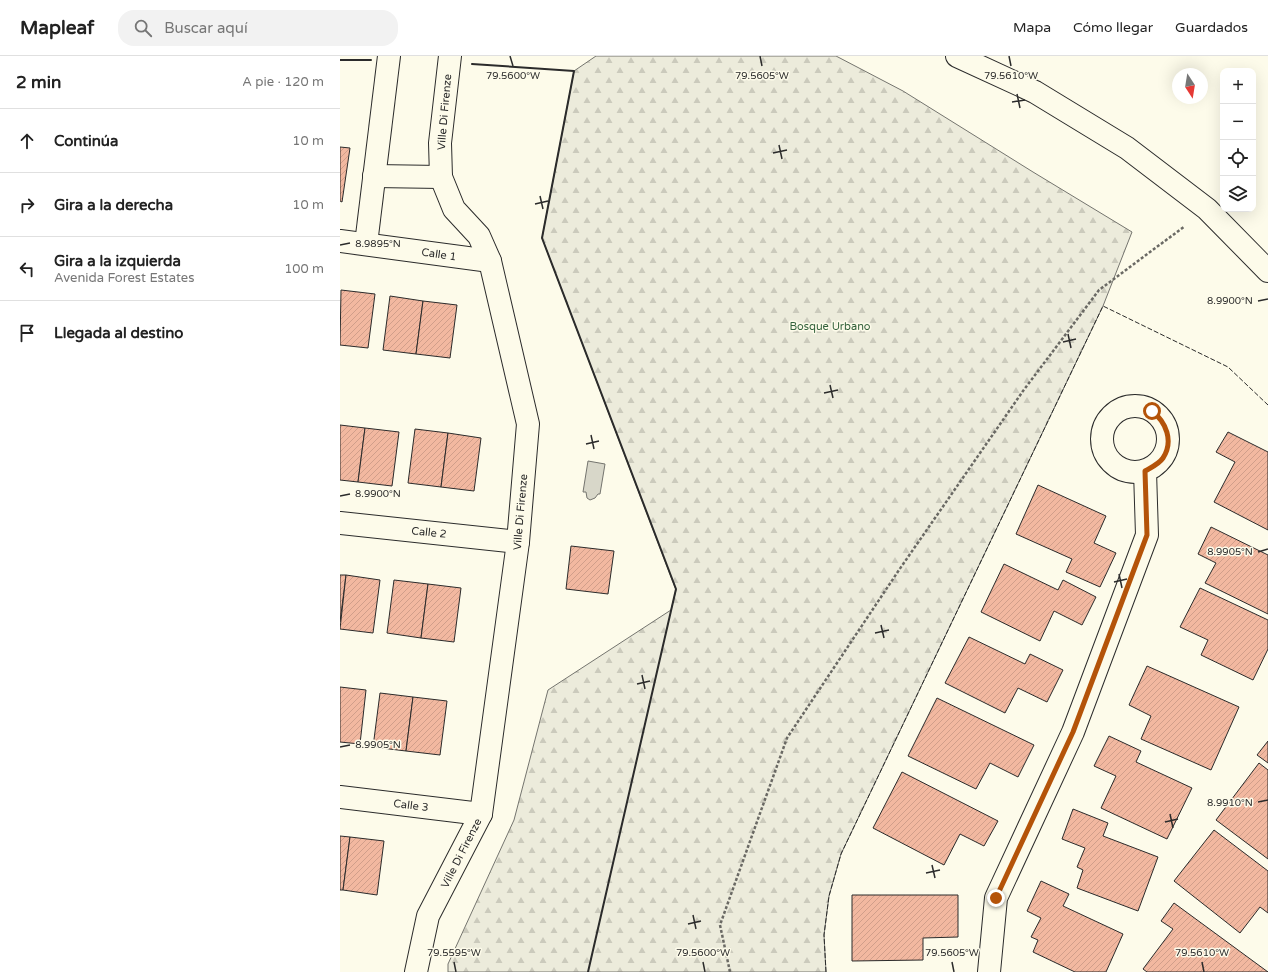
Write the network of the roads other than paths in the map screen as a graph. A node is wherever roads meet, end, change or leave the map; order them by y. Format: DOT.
graph roads {
  1 [pos="389,56"];
  2 [pos="450,56"];
  3 [pos="957,56"];
  4 [pos="374,176"];
  5 [pos="441,176"];
  6 [pos="340,241"];
  7 [pos="366,244"];
  8 [pos="490,261"];
  9 [pos="1268,271"];
  10 [pos="1145,471"];
  11 [pos="340,522"];
  12 [pos="518,542"];
  13 [pos="340,797"];
  14 [pos="481,814"];
  15 [pos="416,972"];
  16 [pos="989,972"];
  1 -- 4 [label="street"];
  2 -- 5 [label="street, Ville Di Firenze"];
  3 -- 9 [label="street"];
  4 -- 5 [label="street"];
  4 -- 7 [label="street"];
  5 -- 8 [label="street, Ville Di Firenze"];
  6 -- 7 [label="street, Calle 1"];
  7 -- 8 [label="street, Calle 1"];
  8 -- 12 [label="street, Ville Di Firenze"];
  10 -- 16 [label="street"];
  11 -- 12 [label="street, Calle 2"];
  12 -- 14 [label="street, Ville Di Firenze"];
  13 -- 14 [label="street, Calle 3"];
  14 -- 15 [label="street, Ville Di Firenze"];
}
